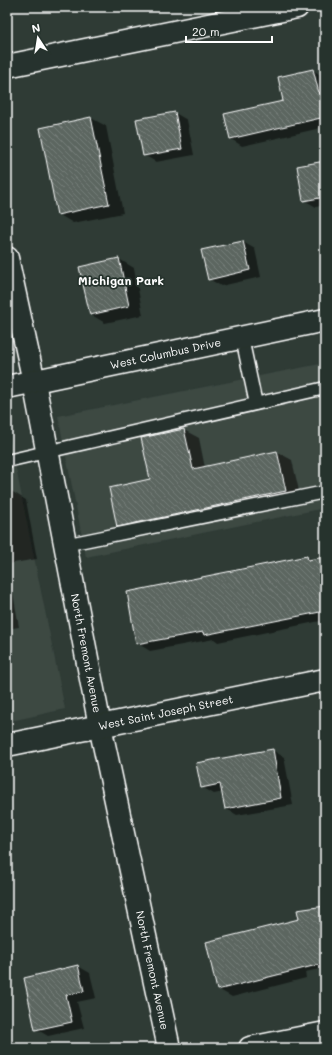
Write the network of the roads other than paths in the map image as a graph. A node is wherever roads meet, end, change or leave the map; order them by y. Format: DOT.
graph roads {
  1 [pos="296,7"];
  2 [pos="7,66"];
  3 [pos="7,258"];
  4 [pos="325,320"];
  5 [pos="242,338"];
  6 [pos="34,382"];
  7 [pos="7,387"];
  8 [pos="325,388"];
  9 [pos="256,404"];
  10 [pos="47,453"];
  11 [pos="7,461"];
  12 [pos="325,492"];
  13 [pos="64,545"];
  14 [pos="325,680"];
  15 [pos="100,726"];
  16 [pos="7,744"];
  17 [pos="325,1033"];
  18 [pos="169,1048"];
  19 [pos="250,1048"];
  1 -- 2 [label="street"];
  3 -- 6 [label="street, North Fremont Avenue"];
  4 -- 5 [label="street, West Columbus Drive"];
  5 -- 6 [label="street, West Columbus Drive"];
  5 -- 9 [label="lane"];
  6 -- 7 [label="street, West Columbus Drive"];
  6 -- 10 [label="street, North Fremont Avenue"];
  8 -- 9 [label="lane"];
  9 -- 10 [label="lane"];
  10 -- 11 [label="lane"];
  10 -- 13 [label="street, North Fremont Avenue"];
  12 -- 13 [label="lane"];
  13 -- 15 [label="street, North Fremont Avenue"];
  14 -- 15 [label="street, West Saint Joseph Street"];
  15 -- 16 [label="street, West Saint Joseph Street"];
  15 -- 18 [label="street, North Fremont Avenue"];
  17 -- 19 [label="street"];
}
